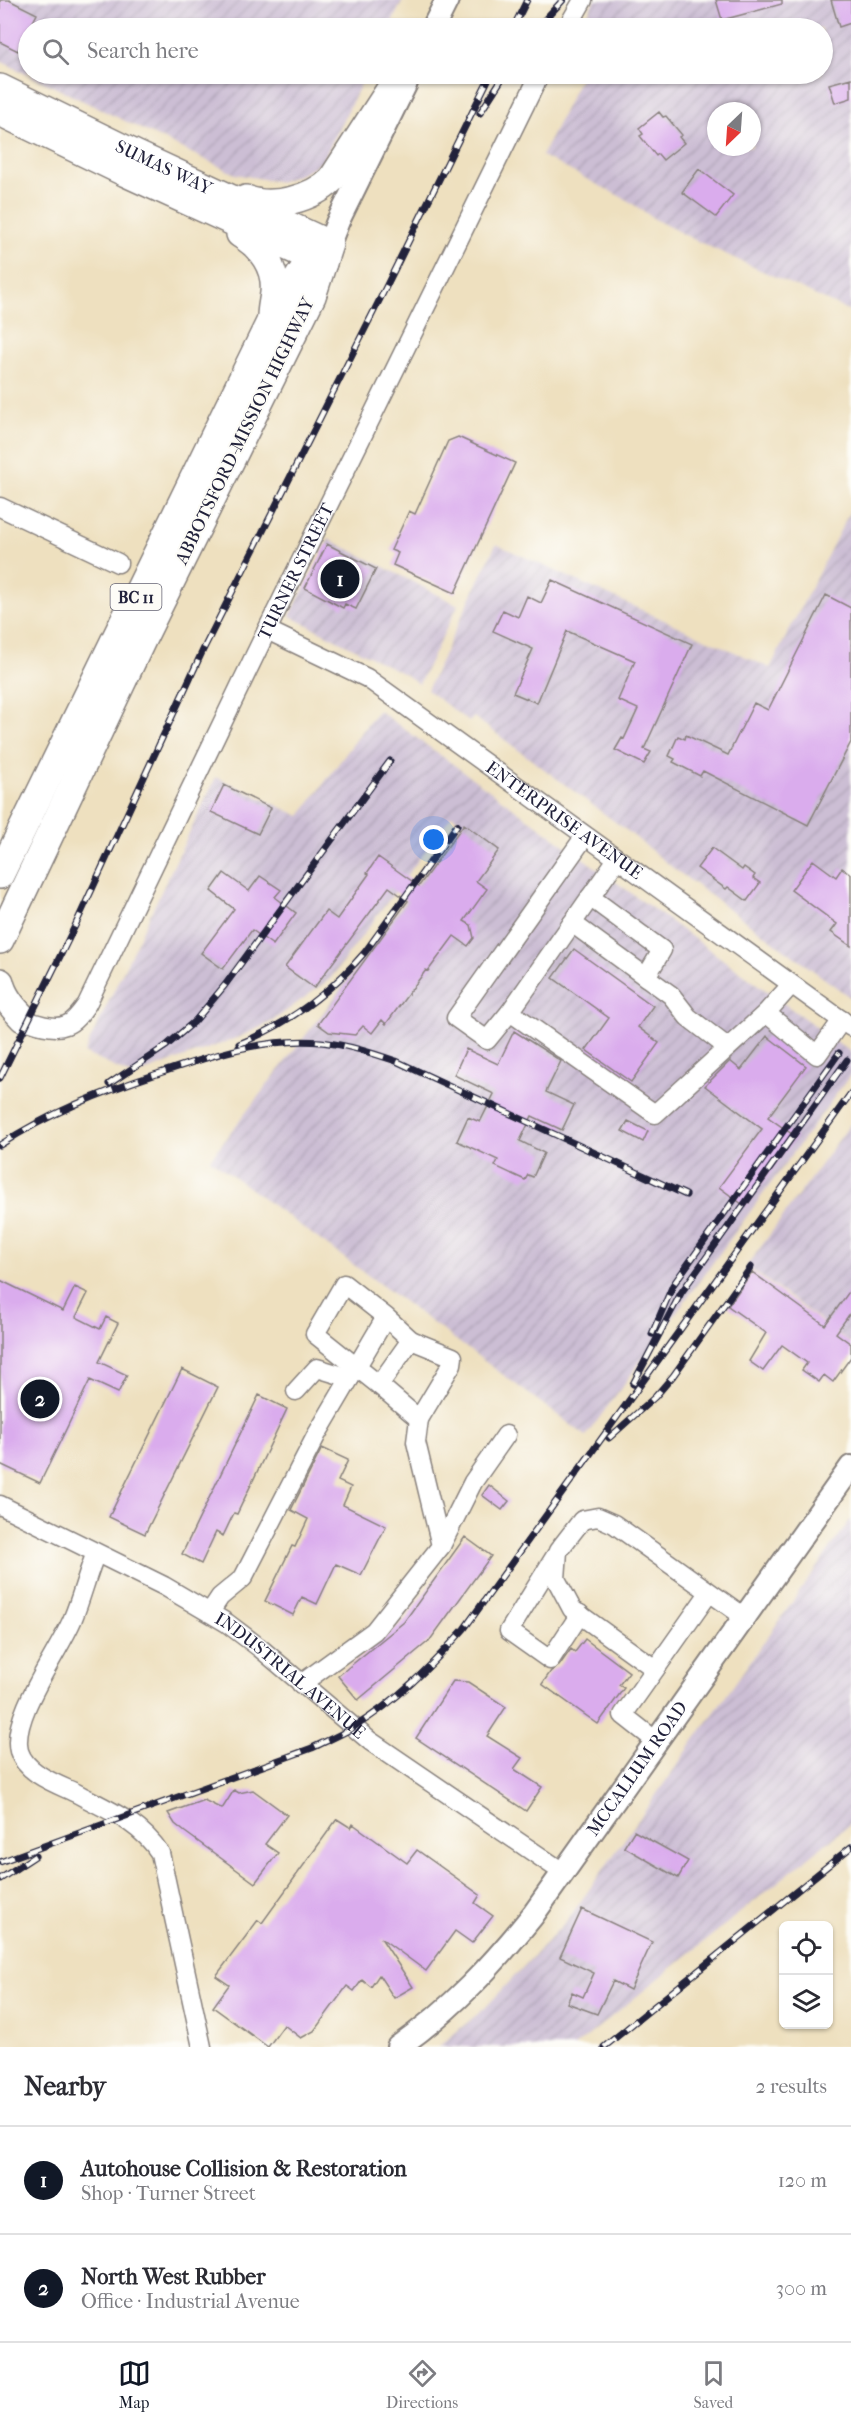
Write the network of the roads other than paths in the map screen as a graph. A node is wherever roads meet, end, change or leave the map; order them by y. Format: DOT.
graph roads {
  1 [pos="447,0"];
  2 [pos="583,0"];
  3 [pos="438,18"];
  4 [pos="573,18"];
  5 [pos="394,84"];
  6 [pos="406,84"];
  7 [pos="535,84"];
  8 [pos="0,88"];
  9 [pos="0,112"];
  10 [pos="130,163"];
  11 [pos="325,245"];
  12 [pos="272,320"];
  13 [pos="0,507"];
  14 [pos="118,563"];
  15 [pos="267,630"];
  16 [pos="585,836"];
  17 [pos="617,859"];
  18 [pos="0,875"];
  19 [pos="590,897"];
  20 [pos="21,899"];
  21 [pos="572,923"];
  22 [pos="0,940"];
  23 [pos="0,959"];
  24 [pos="646,977"];
  25 [pos="0,982"];
  26 [pos="791,985"];
  27 [pos="510,1012"];
  28 [pos="766,1013"];
  29 [pos="11,1019"];
  30 [pos="847,1024"];
  31 [pos="727,1047"];
  32 [pos="386,1317"];
  33 [pos="411,1340"];
  34 [pos="353,1373"];
  35 [pos="379,1385"];
  36 [pos="296,1391"];
  37 [pos="419,1419"];
  38 [pos="506,1435"];
  39 [pos="851,1467"];
  40 [pos="0,1505"];
  41 [pos="441,1546"];
  42 [pos="558,1551"];
  43 [pos="96,1553"];
  44 [pos="709,1593"];
  45 [pos="210,1612"];
  46 [pos="580,1614"];
  47 [pos="743,1616"];
  48 [pos="655,1669"];
  49 [pos="301,1684"];
  50 [pos="656,1741"];
  51 [pos="564,1872"];
  52 [pos="202,2047"];
  53 [pos="398,2047"];
  1 -- 3 [label="main road"];
  2 -- 4 [label="street"];
  5 -- 10 [label="highway"];
  6 -- 11 [label="main road"];
  7 -- 15 [label="street, TURNER STREET"];
  8 -- 10 [label="highway, SUMAS WAY"];
  9 -- 10 [label="highway, SUMAS WAY"];
  10 -- 11 [label="highway, SUMAS WAY"];
  10 -- 12 [label="highway"];
  11 -- 12 [label="highway, ABBOTSFORD-MISSION HIGHWAY / BC 11"];
  11 -- 20 [label="highway, ABBOTSFORD-MISSION HIGHWAY / BC 11"];
  12 -- 18 [label="highway, ABBOTSFORD-MISSION HIGHWAY / BC 11"];
  13 -- 14 [label="street"];
  15 -- 16 [label="street, ENTERPRISE AVENUE"];
  15 -- 29 [label="street, TURNER STREET"];
  16 -- 17 [label="street, ENTERPRISE AVENUE"];
  16 -- 27 [label="street"];
  17 -- 19 [label="street"];
  17 -- 26 [label="street, ENTERPRISE AVENUE"];
  19 -- 21 [label="street"];
  19 -- 24 [label="street"];
  20 -- 22 [label="highway, ABBOTSFORD-MISSION HIGHWAY / BC 11"];
  20 -- 23 [label="highway"];
  21 -- 24 [label="street"];
  21 -- 27 [label="street"];
  24 -- 31 [label="street"];
  25 -- 29 [label="highway"];
  26 -- 28 [label="street"];
  26 -- 30 [label="street, ENTERPRISE AVENUE"];
  27 -- 31 [label="street"];
  28 -- 30 [label="street"];
  28 -- 31 [label="street"];
  32 -- 33 [label="street"];
  32 -- 34 [label="street"];
  32 -- 34 [label="street"];
  33 -- 35 [label="street"];
  33 -- 37 [label="street"];
  34 -- 35 [label="street"];
  34 -- 36 [label="street"];
  34 -- 45 [label="street"];
  35 -- 37 [label="street"];
  37 -- 41 [label="street"];
  38 -- 41 [label="street"];
  39 -- 47 [label="main road, MCCALLUM ROAD"];
  40 -- 43 [label="street, INDUSTRIAL AVENUE"];
  41 -- 49 [label="street"];
  42 -- 44 [label="street"];
  42 -- 46 [label="street"];
  42 -- 46 [label="street"];
  43 -- 45 [label="street, INDUSTRIAL AVENUE"];
  43 -- 52 [label="street"];
  44 -- 47 [label="street"];
  44 -- 48 [label="street"];
  45 -- 49 [label="street, INDUSTRIAL AVENUE"];
  46 -- 48 [label="street"];
  47 -- 50 [label="main road, MCCALLUM ROAD"];
  48 -- 50 [label="street"];
  49 -- 51 [label="street, INDUSTRIAL AVENUE"];
  50 -- 51 [label="main road, MCCALLUM ROAD"];
  51 -- 53 [label="main road, MCCALLUM ROAD"];
}
